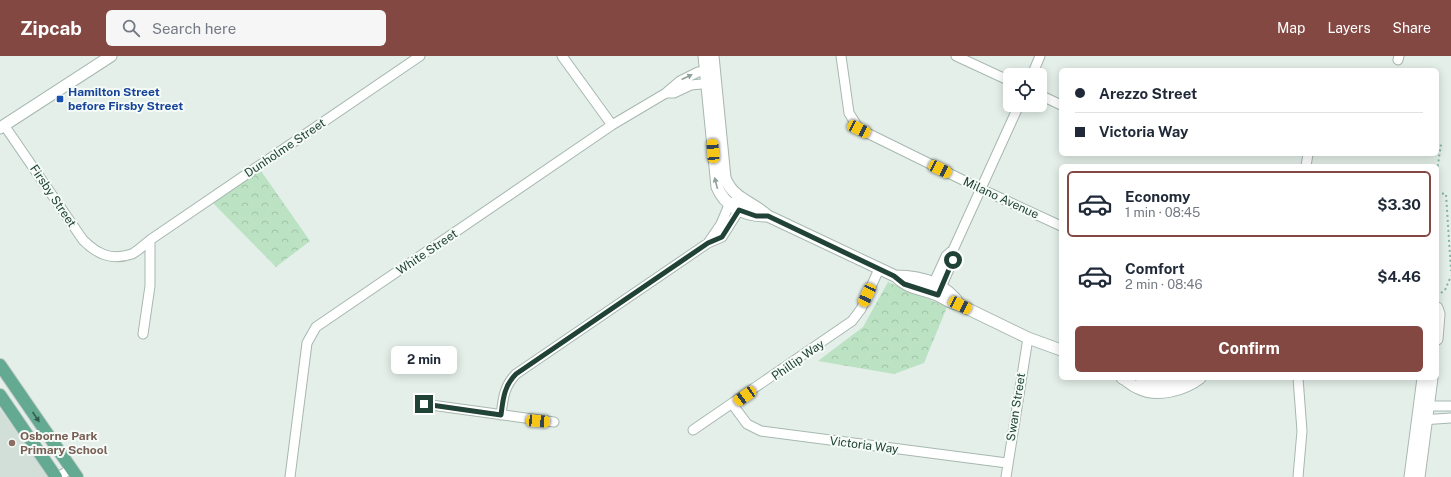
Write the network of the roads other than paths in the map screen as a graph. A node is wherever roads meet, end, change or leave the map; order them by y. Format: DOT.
graph roads {
  1 [pos="111,56"];
  2 [pos="420,56"];
  3 [pos="562,56"];
  4 [pos="704,56"];
  5 [pos="712,56"];
  6 [pos="841,56"];
  7 [pos="956,56"];
  8 [pos="1040,56"];
  9 [pos="1035,68"];
  10 [pos="710,72"];
  11 [pos="1003,78"];
  12 [pos="711,83"];
  13 [pos="666,93"];
  14 [pos="1047,98"];
  15 [pos="1059,104"];
  16 [pos="1016,112"];
  17 [pos="612,126"];
  18 [pos="2,127"];
  19 [pos="981,189"];
  20 [pos="738,204"];
  21 [pos="1059,225"];
  22 [pos="150,240"];
  23 [pos="110,257"];
  24 [pos="880,269"];
  25 [pos="936,289"];
  26 [pos="143,334"];
  27 [pos="1028,338"];
  28 [pos="1059,349"];
  29 [pos="0,365"];
  30 [pos="1126,380"];
  31 [pos="1131,380"];
  32 [pos="1175,380"];
  33 [pos="1197,380"];
  34 [pos="1298,380"];
  35 [pos="1423,380"];
  36 [pos="1431,380"];
  37 [pos="0,395"];
  38 [pos="424,404"];
  39 [pos="733,405"];
  40 [pos="1451,406"];
  41 [pos="1424,407"];
  42 [pos="501,415"];
  43 [pos="1451,418"];
  44 [pos="1422,420"];
  45 [pos="554,422"];
  46 [pos="693,430"];
  47 [pos="1007,463"];
  48 [pos="74,473"];
  49 [pos="57,477"];
  50 [pos="290,477"];
  51 [pos="1006,477"];
  52 [pos="1298,477"];
  53 [pos="1410,477"];
  54 [pos="1419,477"];
  1 -- 18 [label="street"];
  2 -- 22 [label="street, Dunholme Street"];
  3 -- 17 [label="street"];
  4 -- 10 [label="street"];
  5 -- 10 [label="street"];
  6 -- 19 [label="street, Milano Avenue"];
  7 -- 11 [label="street"];
  8 -- 9 [label="street"];
  10 -- 12 [label="street"];
  13 -- 10 [label="street, White Street, one-way"];
  12 -- 13 [label="street, White Street"];
  12 -- 20 [label="street"];
  13 -- 17 [label="street, White Street"];
  14 -- 15 [label="street"];
  16 -- 19 [label="street"];
  17 -- 50 [label="street, White Street"];
  18 -- 23 [label="street, Firsby Street"];
  19 -- 21 [label="street, Milano Avenue"];
  19 -- 25 [label="street"];
  20 -- 24 [label="street"];
  20 -- 42 [label="street"];
  22 -- 23 [label="street, Dunholme Street"];
  22 -- 26 [label="street"];
  24 -- 25 [label="street"];
  24 -- 39 [label="street, Phillip Way"];
  25 -- 27 [label="street"];
  27 -- 28 [label="street"];
  27 -- 47 [label="street, Swan Street"];
  29 -- 48 [label="main road, one-way"];
  30 -- 33 [label="street"];
  31 -- 32 [label="street"];
  34 -- 52 [label="street"];
  35 -- 41 [label="street"];
  36 -- 41 [label="street"];
  37 -- 49 [label="main road"];
  38 -- 42 [label="street"];
  39 -- 46 [label="street, Phillip Way"];
  39 -- 47 [label="street, Victoria Way"];
  40 -- 41 [label="street"];
  41 -- 44 [label="street"];
  42 -- 45 [label="street"];
  43 -- 44 [label="street"];
  44 -- 53 [label="street"];
  44 -- 54 [label="street"];
  47 -- 51 [label="street, Swan Street"];
  48 -- 49 [label="street"];
}
